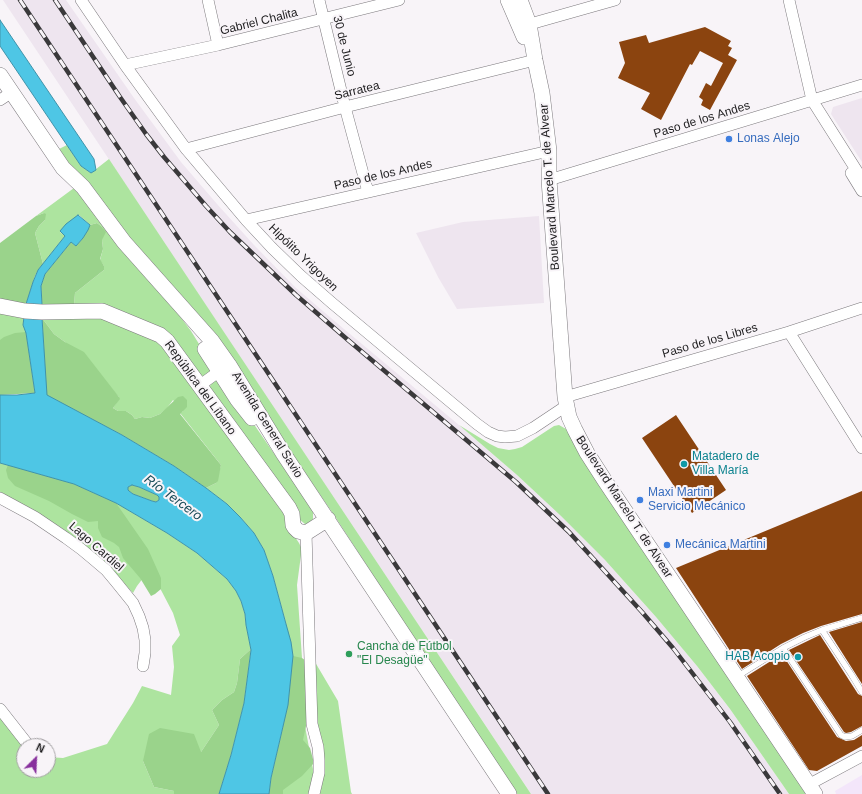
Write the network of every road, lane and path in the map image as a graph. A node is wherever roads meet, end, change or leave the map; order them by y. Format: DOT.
graph roads {
  1 [pos="81,0"];
  2 [pos="208,0"];
  3 [pos="319,0"];
  4 [pos="399,0"];
  5 [pos="508,0"];
  6 [pos="520,0"];
  7 [pos="615,0"];
  8 [pos="789,0"];
  9 [pos="324,19"];
  10 [pos="524,25"];
  11 [pos="218,45"];
  12 [pos="535,60"];
  13 [pos="125,65"];
  14 [pos="0,75"];
  15 [pos="862,85"];
  16 [pos="6,96"];
  17 [pos="809,101"];
  18 [pos="345,107"];
  19 [pos="186,149"];
  20 [pos="549,151"];
  21 [pos="862,179"];
  22 [pos="549,180"];
  23 [pos="862,191"];
  24 [pos="368,192"];
  25 [pos="246,220"];
  26 [pos="0,306"];
  27 [pos="862,308"];
  28 [pos="789,332"];
  29 [pos="224,368"];
  30 [pos="199,386"];
  31 [pos="566,402"];
  32 [pos="862,448"];
  33 [pos="0,498"];
  34 [pos="328,519"];
  35 [pos="306,533"];
  36 [pos="862,618"];
  37 [pos="822,630"];
  38 [pos="783,648"];
  39 [pos="143,666"];
  40 [pos="736,677"];
  41 [pos="862,692"];
  42 [pos="0,709"];
  43 [pos="862,730"];
  44 [pos="23,738"];
  45 [pos="862,756"];
  46 [pos="811,789"];
  47 [pos="314,794"];
  48 [pos="509,794"];
  1 -- 13 [label="street, Hipólito Yrigoyen"];
  2 -- 11 [label="street"];
  3 -- 9 [label="street, 30 de Junio"];
  4 -- 9 [label="street, Gabriel Chalita"];
  5 -- 10 [label="main road, Boulevard Marcelo T. de Alvear"];
  6 -- 10 [label="main road, Boulevard Marcelo T. de Alvear"];
  7 -- 10 [label="street"];
  8 -- 17 [label="street"];
  9 -- 11 [label="street, Gabriel Chalita"];
  9 -- 18 [label="street, 30 de Junio"];
  10 -- 12 [label="main road, Boulevard Marcelo T. de Alvear"];
  11 -- 13 [label="street, Gabriel Chalita"];
  12 -- 18 [label="street, Sarratea"];
  12 -- 20 [label="main road, Boulevard Marcelo T. de Alvear"];
  13 -- 19 [label="street, Hipólito Yrigoyen"];
  14 -- 16 [label="main road"];
  15 -- 17 [label="street, Paso de los Andes"];
  16 -- 29 [label="main road, Avenida General Savio"];
  17 -- 21 [label="street"];
  17 -- 22 [label="street, Paso de los Andes"];
  17 -- 23 [label="street"];
  18 -- 19 [label="street, Sarratea"];
  18 -- 24 [label="street, 30 de Junio"];
  19 -- 25 [label="street, Hipólito Yrigoyen"];
  20 -- 22 [label="main road, Boulevard Marcelo T. de Alvear"];
  20 -- 24 [label="street, Paso de los Andes"];
  22 -- 31 [label="main road, Boulevard Marcelo T. de Alvear"];
  24 -- 25 [label="street, Paso de los Andes"];
  25 -- 31 [label="street, Hipólito Yrigoyen"];
  26 -- 30 [label="main road, República del Líbano"];
  27 -- 28 [label="street, Paso de los Libres"];
  28 -- 31 [label="street, Paso de los Libres"];
  28 -- 32 [label="street"];
  29 -- 30 [label="street"];
  29 -- 34 [label="main road, Avenida General Savio"];
  30 -- 35 [label="main road, República del Líbano"];
  31 -- 40 [label="main road, Boulevard Marcelo T. de Alvear"];
  33 -- 39 [label="street, Lago Cardiel"];
  34 -- 35 [label="main road"];
  34 -- 48 [label="main road, Avenida General Savio"];
  35 -- 47 [label="street"];
  36 -- 37 [label="lane"];
  37 -- 38 [label="lane"];
  37 -- 41 [label="lane"];
  38 -- 40 [label="lane"];
  38 -- 43 [label="lane"];
  40 -- 46 [label="main road, Boulevard Marcelo T. de Alvear"];
  42 -- 44 [label="street"];
  45 -- 46 [label="street"];
}
